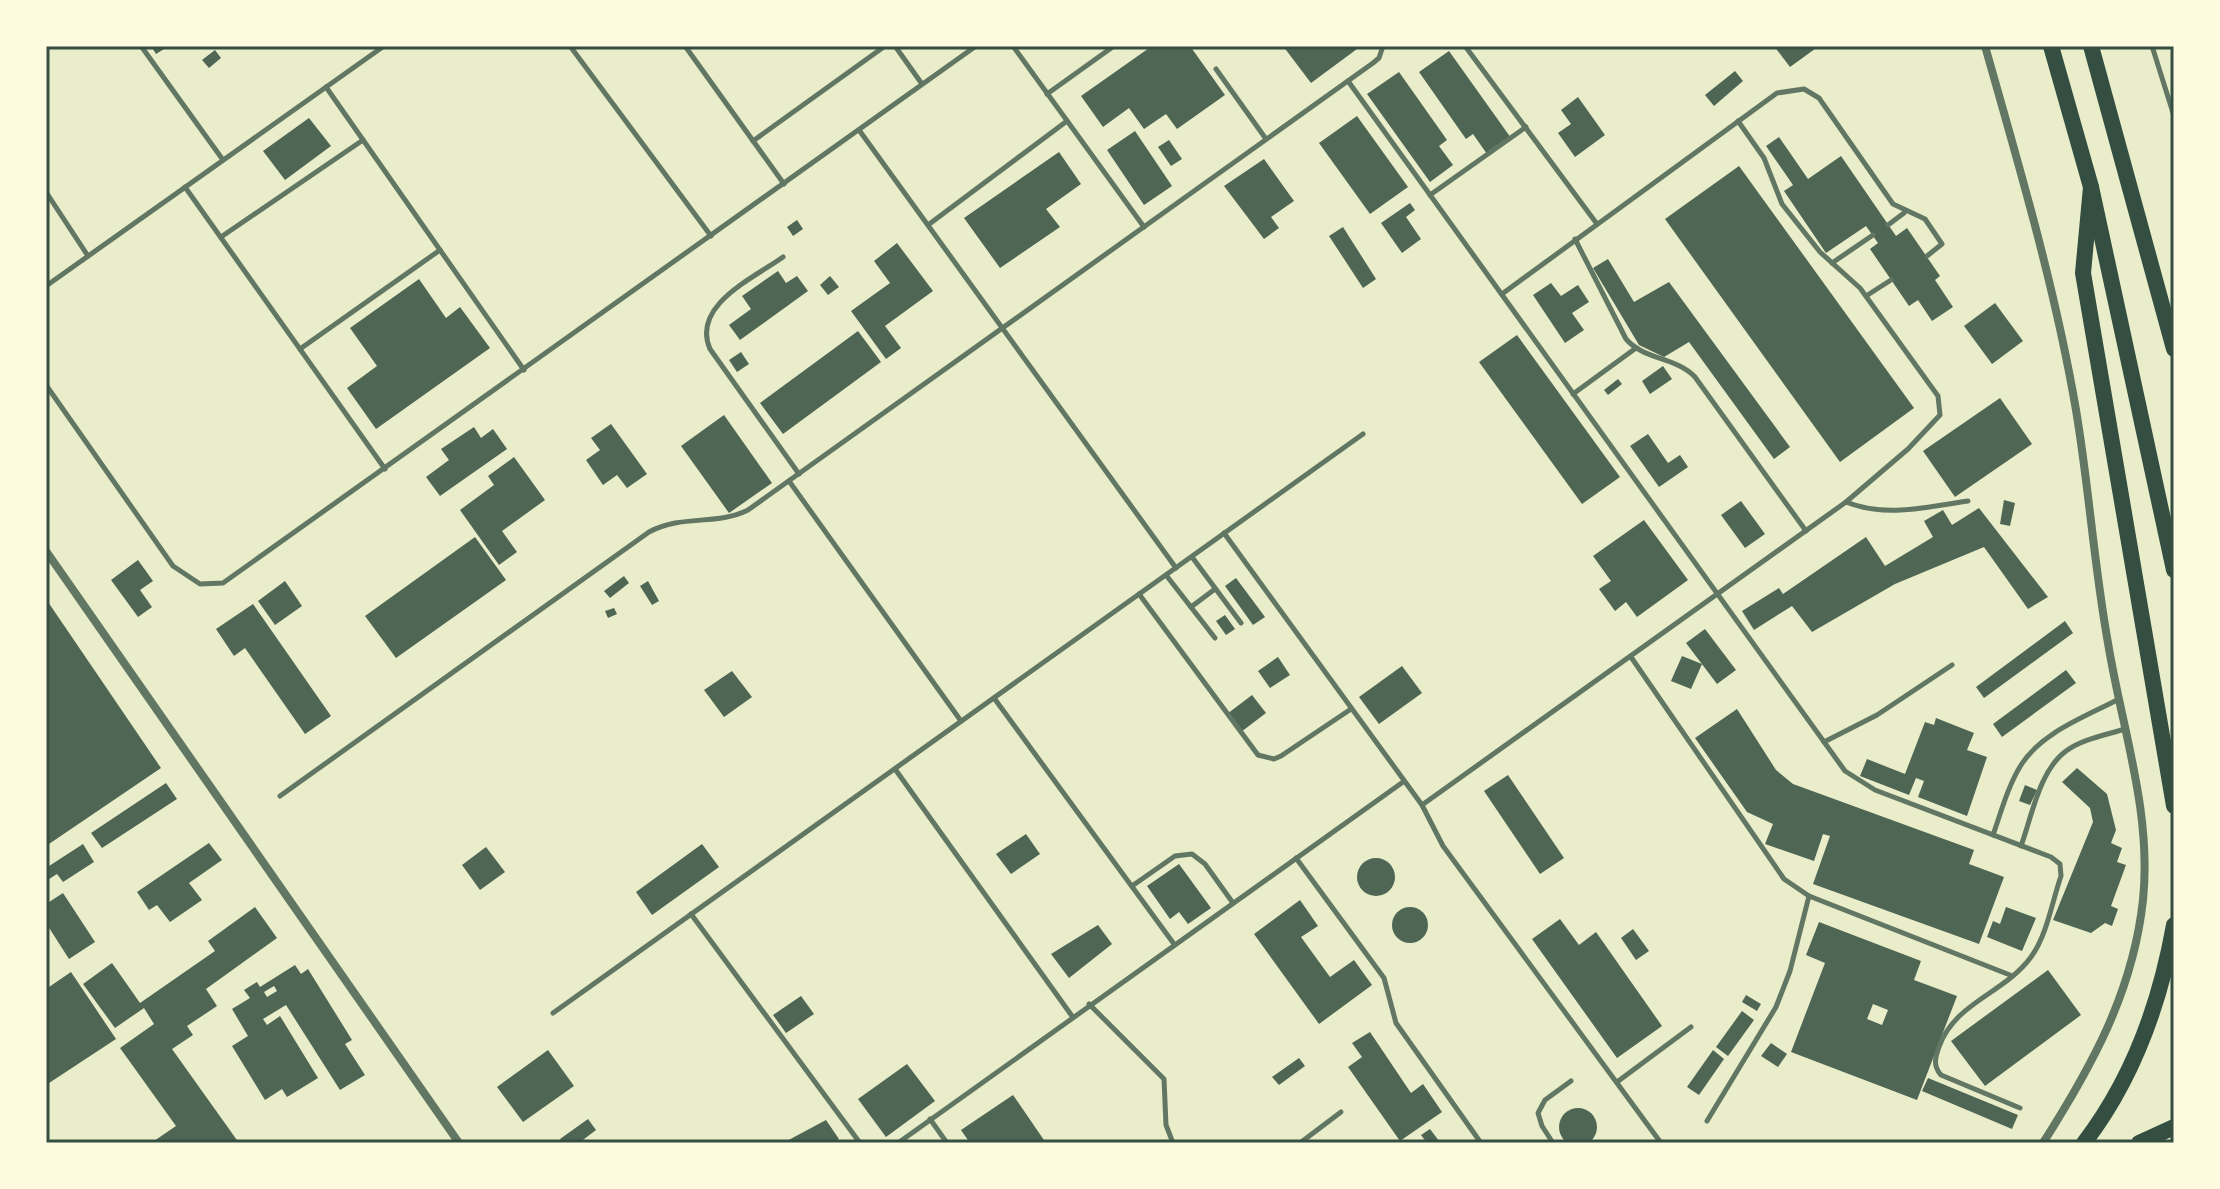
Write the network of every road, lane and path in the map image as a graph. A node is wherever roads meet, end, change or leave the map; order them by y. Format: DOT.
graph roads {
  1 [pos="141,46"];
  2 [pos="384,46"];
  3 [pos="570,46"];
  4 [pos="685,46"];
  5 [pos="885,46"];
  6 [pos="895,46"];
  7 [pos="976,46"];
  8 [pos="1013,46"];
  9 [pos="1114,46"];
  10 [pos="1383,46"];
  11 [pos="1465,46"];
  12 [pos="1985,46"];
  13 [pos="2051,46"];
  14 [pos="2091,46"];
  15 [pos="2152,46"];
  16 [pos="1216,69"];
  17 [pos="1348,81"];
  18 [pos="922,84"];
  19 [pos="326,87"];
  20 [pos="1047,94"];
  21 [pos="2174,116"];
  22 [pos="1067,121"];
  23 [pos="1738,121"];
  24 [pos="1526,127"];
  25 [pos="859,130"];
  26 [pos="1266,139"];
  27 [pos="363,140"];
  28 [pos="753,141"];
  29 [pos="223,160"];
  30 [pos="784,184"];
  31 [pos="185,187"];
  32 [pos="2091,187"];
  33 [pos="46,192"];
  34 [pos="1430,195"];
  35 [pos="1905,212"];
  36 [pos="1597,224"];
  37 [pos="928,225"];
  38 [pos="1888,225"];
  39 [pos="1144,227"];
  40 [pos="1873,235"];
  41 [pos="711,236"];
  42 [pos="221,237"];
  43 [pos="1575,239"];
  44 [pos="440,250"];
  45 [pos="88,256"];
  46 [pos="1927,256"];
  47 [pos="783,257"];
  48 [pos="1832,263"];
  49 [pos="1891,280"];
  50 [pos="46,286"];
  51 [pos="1501,294"];
  52 [pos="1866,296"];
  53 [pos="2171,326"];
  54 [pos="1003,328"];
  55 [pos="1636,348"];
  56 [pos="300,349"];
  57 [pos="2174,349"];
  58 [pos="524,370"];
  59 [pos="46,385"];
  60 [pos="1573,394"];
  61 [pos="1363,434"];
  62 [pos="385,469"];
  63 [pos="799,474"];
  64 [pos="789,481"];
  65 [pos="1968,501"];
  66 [pos="1846,502"];
  67 [pos="1806,531"];
  68 [pos="1224,533"];
  69 [pos="46,551"];
  70 [pos="1192,557"];
  71 [pos="1176,568"];
  72 [pos="2174,570"];
  73 [pos="1166,575"];
  74 [pos="1215,589"];
  75 [pos="1139,594"];
  76 [pos="1717,594"];
  77 [pos="1191,607"];
  78 [pos="1241,623"];
  79 [pos="1215,638"];
  80 [pos="1631,657"];
  81 [pos="1952,665"];
  82 [pos="994,698"];
  83 [pos="2119,699"];
  84 [pos="1351,709"];
  85 [pos="961,721"];
  86 [pos="2125,729"];
  87 [pos="1824,742"];
  88 [pos="895,769"];
  89 [pos="1403,782"];
  90 [pos="280,796"];
  91 [pos="1422,805"];
  92 [pos="2174,806"];
  93 [pos="1993,835"];
  94 [pos="2021,846"];
  95 [pos="1296,858"];
  96 [pos="1132,886"];
  97 [pos="1809,896"];
  98 [pos="1233,903"];
  99 [pos="691,914"];
  100 [pos="2174,925"];
  101 [pos="1174,944"];
  102 [pos="2011,976"];
  103 [pos="1089,1004"];
  104 [pos="553,1013"];
  105 [pos="1072,1016"];
  106 [pos="1691,1027"];
  107 [pos="1571,1081"];
  108 [pos="1617,1082"];
  109 [pos="2020,1108"];
  110 [pos="1341,1112"];
  111 [pos="930,1119"];
  112 [pos="1707,1121"];
  113 [pos="2174,1127"];
  114 [pos="459,1143"];
  115 [pos="860,1143"];
  116 [pos="898,1143"];
  117 [pos="947,1143"];
  118 [pos="1173,1143"];
  119 [pos="1300,1143"];
  120 [pos="1481,1143"];
  121 [pos="1553,1143"];
  122 [pos="1661,1143"];
  123 [pos="2043,1143"];
  124 [pos="2084,1143"];
  125 [pos="2139,1143"];
  1 -- 29 [label="lane"];
  2 -- 19 [label="lane"];
  3 -- 41 [label="lane"];
  4 -- 28 [label="lane"];
  5 -- 28 [label="lane"];
  6 -- 18 [label="lane"];
  7 -- 18 [label="lane"];
  8 -- 20 [label="lane"];
  9 -- 20 [label="lane"];
  10 -- 17 [label="lane"];
  11 -- 24 [label="lane"];
  12 -- 83 [label="street"];
  13 -- 32 [label="highway"];
  14 -- 53 [label="highway"];
  15 -- 21 [label="lane"];
  16 -- 26 [label="lane"];
  17 -- 26 [label="lane"];
  17 -- 34 [label="lane"];
  18 -- 25 [label="lane"];
  19 -- 27 [label="lane"];
  19 -- 29 [label="lane"];
  20 -- 22 [label="lane"];
  22 -- 37 [label="lane"];
  22 -- 39 [label="lane"];
  23 -- 35 [label="lane"];
  23 -- 36 [label="lane"];
  23 -- 48 [label="lane"];
  24 -- 34 [label="lane"];
  24 -- 36 [label="lane"];
  25 -- 30 [label="lane"];
  25 -- 37 [label="lane"];
  26 -- 39 [label="lane"];
  27 -- 42 [label="lane"];
  27 -- 44 [label="lane"];
  28 -- 30 [label="lane"];
  29 -- 31 [label="lane"];
  30 -- 41 [label="lane"];
  31 -- 42 [label="lane"];
  31 -- 45 [label="lane"];
  32 -- 72 [label="highway"];
  32 -- 92 [label="highway"];
  33 -- 45 [label="lane"];
  34 -- 51 [label="lane"];
  35 -- 38 [label="lane"];
  35 -- 46 [label="lane"];
  36 -- 43 [label="lane"];
  37 -- 54 [label="lane"];
  39 -- 54 [label="lane"];
  40 -- 48 [label="lane"];
  41 -- 58 [label="lane"];
  42 -- 56 [label="lane"];
  43 -- 51 [label="lane"];
  43 -- 55 [label="lane"];
  44 -- 56 [label="lane"];
  44 -- 58 [label="lane"];
  45 -- 50 [label="lane"];
  47 -- 63 [label="lane"];
  48 -- 52 [label="lane"];
  49 -- 52 [label="lane"];
  51 -- 60 [label="lane"];
  52 -- 66 [label="lane"];
  53 -- 57 [label="highway"];
  54 -- 63 [label="lane"];
  54 -- 71 [label="lane"];
  55 -- 60 [label="lane"];
  55 -- 67 [label="lane"];
  56 -- 62 [label="lane"];
  58 -- 62 [label="lane"];
  59 -- 62 [label="lane"];
  60 -- 76 [label="lane"];
  61 -- 68 [label="lane"];
  63 -- 64 [label="lane"];
  64 -- 85 [label="lane"];
  64 -- 90 [label="lane"];
  65 -- 66 [label="lane"];
  66 -- 67 [label="lane"];
  67 -- 76 [label="lane"];
  68 -- 70 [label="lane"];
  68 -- 84 [label="lane"];
  69 -- 114 [label="street"];
  70 -- 71 [label="lane"];
  70 -- 74 [label="lane"];
  71 -- 73 [label="lane"];
  73 -- 75 [label="lane"];
  73 -- 77 [label="lane"];
  74 -- 77 [label="lane"];
  74 -- 78 [label="lane"];
  75 -- 82 [label="lane"];
  75 -- 84 [label="lane"];
  76 -- 80 [label="lane"];
  76 -- 87 [label="lane"];
  77 -- 79 [label="lane"];
  80 -- 91 [label="lane"];
  80 -- 97 [label="lane"];
  81 -- 87 [label="lane"];
  82 -- 85 [label="lane"];
  82 -- 96 [label="lane"];
  83 -- 86 [label="street"];
  83 -- 93 [label="lane"];
  84 -- 89 [label="lane"];
  85 -- 88 [label="lane"];
  86 -- 94 [label="lane"];
  86 -- 123 [label="street"];
  87 -- 93 [label="lane"];
  88 -- 99 [label="lane"];
  88 -- 105 [label="lane"];
  89 -- 91 [label="lane"];
  89 -- 95 [label="lane"];
  91 -- 108 [label="lane"];
  93 -- 94 [label="lane"];
  94 -- 102 [label="lane"];
  95 -- 98 [label="lane"];
  95 -- 120 [label="lane"];
  96 -- 98 [label="lane"];
  96 -- 101 [label="lane"];
  97 -- 102 [label="lane"];
  97 -- 112 [label="lane"];
  98 -- 101 [label="lane"];
  99 -- 104 [label="lane"];
  99 -- 115 [label="lane"];
  100 -- 124 [label="highway"];
  101 -- 103 [label="lane"];
  102 -- 109 [label="lane"];
  103 -- 105 [label="lane"];
  103 -- 118 [label="lane"];
  105 -- 111 [label="lane"];
  106 -- 108 [label="lane"];
  107 -- 121 [label="lane"];
  108 -- 122 [label="lane"];
  110 -- 119 [label="lane"];
  111 -- 116 [label="lane"];
  111 -- 117 [label="lane"];
  113 -- 125 [label="highway"];
}
